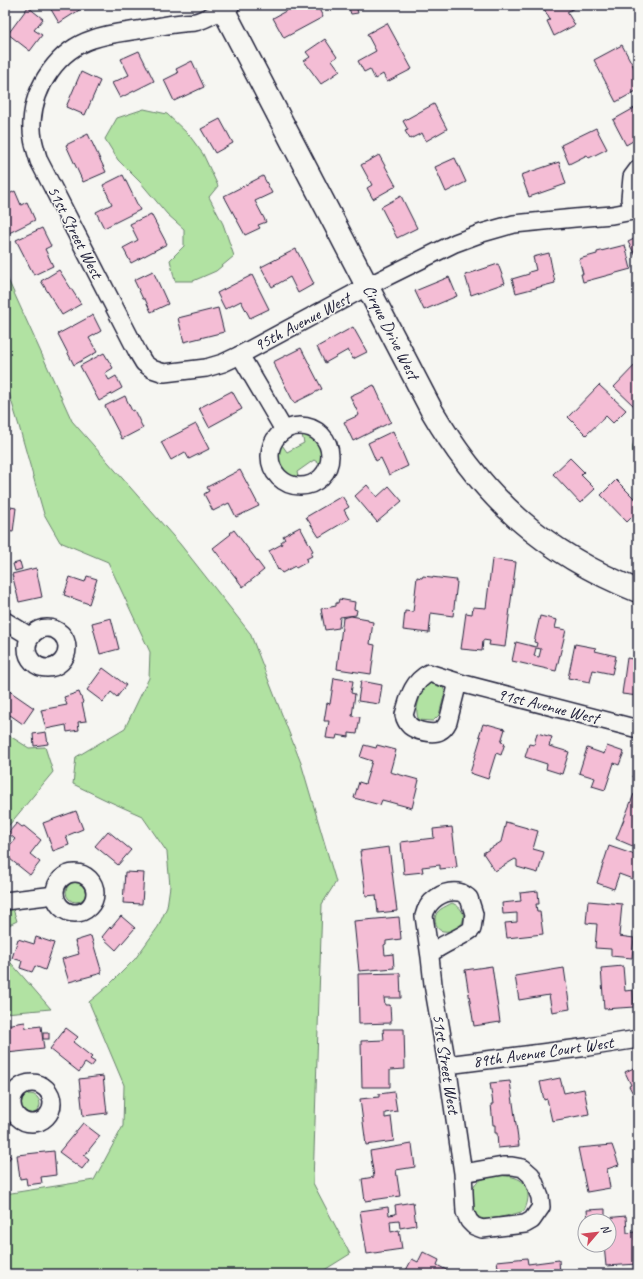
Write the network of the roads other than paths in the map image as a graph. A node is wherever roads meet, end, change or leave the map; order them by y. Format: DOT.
graph roads {
  1 [pos="225,6"];
  2 [pos="638,169"];
  3 [pos="635,211"];
  4 [pos="368,286"];
  5 [pos="240,355"];
  6 [pos="152,369"];
  7 [pos="284,430"];
  8 [pos="638,591"];
  9 [pos="5,621"];
  10 [pos="31,637"];
  11 [pos="458,682"];
  12 [pos="638,729"];
  13 [pos="55,895"];
  14 [pos="5,901"];
  15 [pos="430,954"];
  16 [pos="638,1039"];
  17 [pos="447,1065"];
  18 [pos="463,1173"];
  1 -- 4 [label="street, Cirque Drive West"];
  1 -- 6 [label="street, 51st Street West"];
  2 -- 3 [label="street, 95th Avenue West"];
  3 -- 4 [label="street, 95th Avenue West"];
  4 -- 5 [label="street, 95th Avenue West"];
  4 -- 8 [label="street, Cirque Drive West"];
  5 -- 6 [label="street, 95th Avenue West"];
  5 -- 7 [label="street"];
  9 -- 10 [label="street"];
  11 -- 12 [label="street, 91st Avenue West"];
  13 -- 14 [label="street"];
  15 -- 17 [label="street, 51st Street West"];
  16 -- 17 [label="street, 89th Avenue Court West"];
  17 -- 18 [label="street, 51st Street West"];
  18 -- 18 [label="street, 51st Street West"];
}
